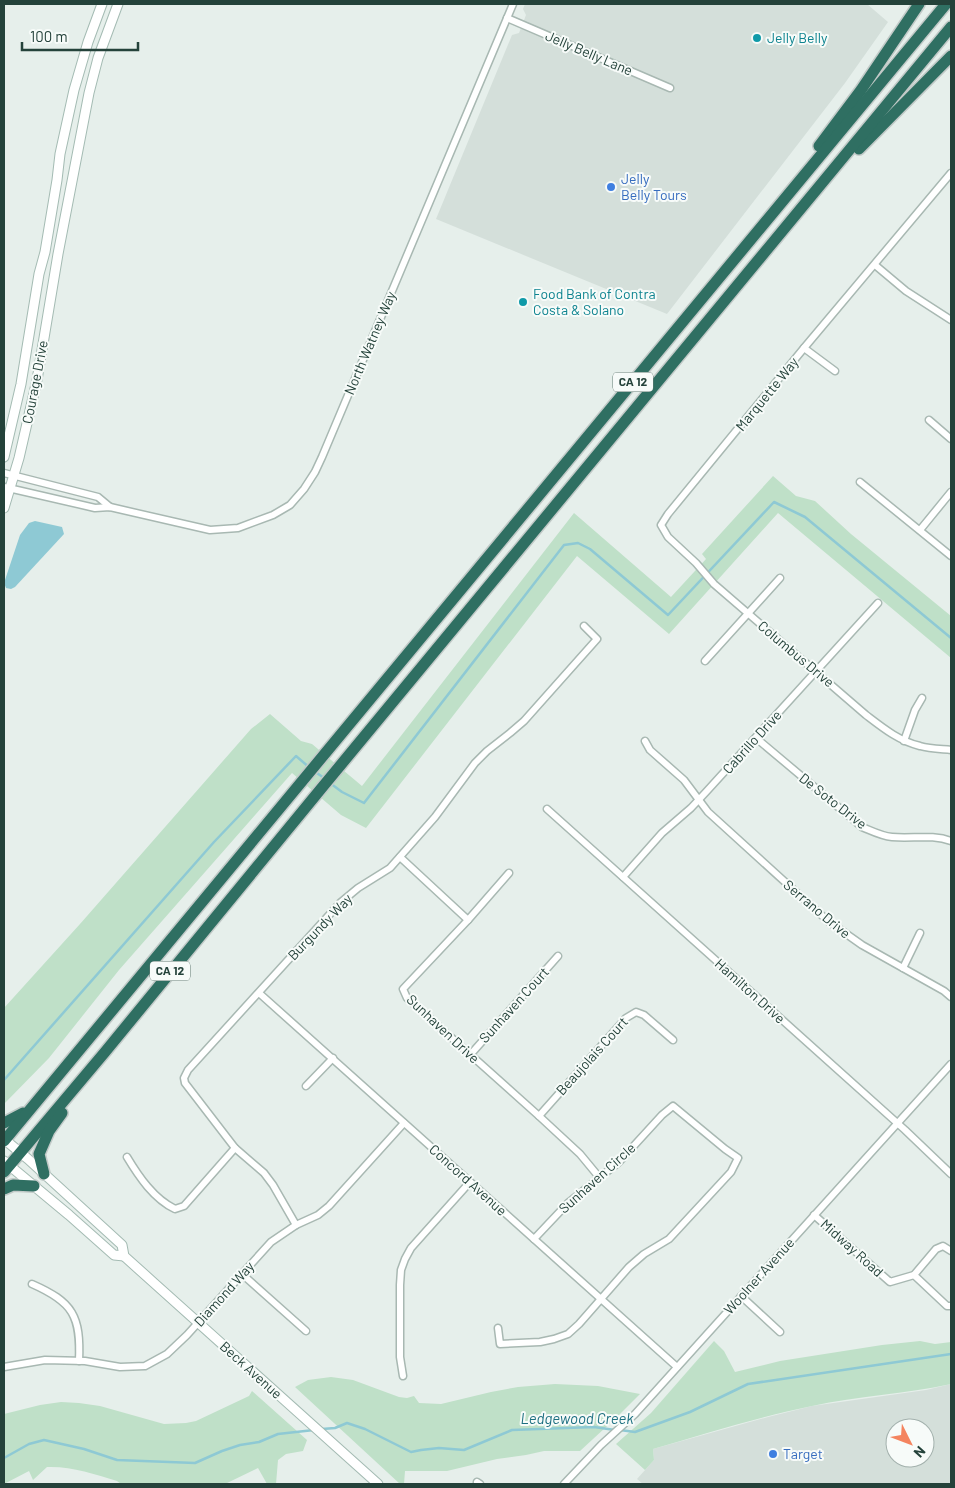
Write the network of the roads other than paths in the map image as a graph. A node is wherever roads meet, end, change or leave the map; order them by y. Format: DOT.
graph roads {
  1 [pos="102,4"];
  2 [pos="118,4"];
  3 [pos="513,4"];
  4 [pos="919,4"];
  5 [pos="946,4"];
  6 [pos="507,18"];
  7 [pos="95,22"];
  8 [pos="110,25"];
  9 [pos="951,27"];
  10 [pos="951,56"];
  11 [pos="670,88"];
  12 [pos="951,173"];
  13 [pos="830,175"];
  14 [pos="790,192"];
  15 [pos="45,252"];
  16 [pos="58,254"];
  17 [pos="875,265"];
  18 [pos="951,320"];
  19 [pos="804,348"];
  20 [pos="835,371"];
  21 [pos="929,420"];
  22 [pos="951,439"];
  23 [pos="4,456"];
  24 [pos="4,473"];
  25 [pos="14,476"];
  26 [pos="860,482"];
  27 [pos="7,487"];
  28 [pos="951,492"];
  29 [pos="110,507"];
  30 [pos="4,508"];
  31 [pos="661,525"];
  32 [pos="920,530"];
  33 [pos="951,556"];
  34 [pos="780,578"];
  35 [pos="878,603"];
  36 [pos="747,613"];
  37 [pos="584,626"];
  38 [pos="705,661"];
  39 [pos="815,672"];
  40 [pos="922,698"];
  41 [pos="756,738"];
  42 [pos="645,741"];
  43 [pos="904,741"];
  44 [pos="951,750"];
  45 [pos="699,800"];
  46 [pos="547,809"];
  47 [pos="951,841"];
  48 [pos="400,857"];
  49 [pos="509,873"];
  50 [pos="623,877"];
  51 [pos="468,920"];
  52 [pos="920,933"];
  53 [pos="558,956"];
  54 [pos="902,968"];
  55 [pos="259,993"];
  56 [pos="951,998"];
  57 [pos="673,1040"];
  58 [pos="105,1052"];
  59 [pos="470,1055"];
  60 [pos="333,1058"];
  61 [pos="951,1064"];
  62 [pos="306,1086"];
  63 [pos="31,1108"];
  64 [pos="539,1116"];
  65 [pos="4,1123"];
  66 [pos="404,1123"];
  67 [pos="897,1123"];
  68 [pos="4,1140"];
  69 [pos="235,1148"];
  70 [pos="20,1152"];
  71 [pos="127,1157"];
  72 [pos="5,1166"];
  73 [pos="44,1174"];
  74 [pos="951,1174"];
  75 [pos="599,1178"];
  76 [pos="470,1182"];
  77 [pos="34,1186"];
  78 [pos="4,1188"];
  79 [pos="814,1215"];
  80 [pos="296,1225"];
  81 [pos="534,1239"];
  82 [pos="951,1251"];
  83 [pos="124,1256"];
  84 [pos="242,1274"];
  85 [pos="914,1275"];
  86 [pos="32,1284"];
  87 [pos="741,1296"];
  88 [pos="601,1300"];
  89 [pos="951,1306"];
  90 [pos="198,1323"];
  91 [pos="498,1328"];
  92 [pos="306,1331"];
  93 [pos="780,1332"];
  94 [pos="78,1360"];
  95 [pos="4,1367"];
  96 [pos="677,1367"];
  97 [pos="403,1376"];
  98 [pos="378,1484"];
  99 [pos="564,1484"];
  1 -- 7 [label="street, Courage Drive"];
  2 -- 8 [label="street, Courage Drive"];
  3 -- 6 [label="street, North Watney Way"];
  4 -- 14 [label="highway"];
  5 -- 14 [label="highway, CA 12"];
  6 -- 11 [label="street, Jelly Belly Lane"];
  6 -- 29 [label="street, North Watney Way"];
  7 -- 8 [label="street"];
  7 -- 15 [label="street, Courage Drive"];
  8 -- 16 [label="street, Courage Drive"];
  9 -- 13 [label="highway, CA 12"];
  10 -- 13 [label="highway"];
  12 -- 17 [label="street, Marquette Way"];
  13 -- 58 [label="highway, CA 12"];
  14 -- 63 [label="highway, CA 12"];
  15 -- 16 [label="street"];
  15 -- 23 [label="street, Courage Drive"];
  16 -- 25 [label="street, Courage Drive"];
  17 -- 18 [label="street"];
  17 -- 19 [label="street, Marquette Way"];
  19 -- 20 [label="street"];
  19 -- 31 [label="street, Marquette Way"];
  21 -- 22 [label="street"];
  24 -- 25 [label="street, North Watney Way"];
  25 -- 27 [label="street, Courage Drive"];
  25 -- 29 [label="street, North Watney Way"];
  26 -- 32 [label="street"];
  27 -- 29 [label="street, North Watney Way"];
  27 -- 30 [label="street, Courage Drive"];
  28 -- 32 [label="street"];
  31 -- 36 [label="street, Columbus Drive"];
  32 -- 33 [label="street"];
  34 -- 36 [label="street"];
  35 -- 39 [label="street, Cabrillo Drive"];
  36 -- 38 [label="street"];
  36 -- 39 [label="street, Columbus Drive"];
  37 -- 48 [label="street, Burgundy Way"];
  39 -- 41 [label="street, Cabrillo Drive"];
  39 -- 43 [label="street, Columbus Drive"];
  40 -- 43 [label="street"];
  41 -- 45 [label="street, Cabrillo Drive"];
  41 -- 47 [label="street, De Soto Drive"];
  42 -- 45 [label="street, Serrano Drive"];
  43 -- 44 [label="street, Columbus Drive"];
  45 -- 50 [label="street, Cabrillo Drive"];
  45 -- 54 [label="street, Serrano Drive"];
  46 -- 50 [label="street, Hamilton Drive"];
  48 -- 51 [label="street"];
  48 -- 55 [label="street, Burgundy Way"];
  49 -- 51 [label="street"];
  50 -- 67 [label="street, Hamilton Drive"];
  51 -- 59 [label="street, Sunhaven Drive"];
  52 -- 54 [label="street"];
  53 -- 59 [label="street, Sunhaven Court"];
  54 -- 56 [label="street, Serrano Drive"];
  55 -- 60 [label="street, Concord Avenue"];
  55 -- 69 [label="street, Burgundy Way"];
  57 -- 64 [label="street, Beaujolais Court"];
  58 -- 70 [label="highway, CA 12"];
  58 -- 73 [label="highway"];
  59 -- 64 [label="street, Sunhaven Drive"];
  60 -- 62 [label="street"];
  60 -- 66 [label="street, Concord Avenue"];
  61 -- 67 [label="street, Woolner Avenue"];
  63 -- 65 [label="highway"];
  63 -- 68 [label="highway, CA 12"];
  64 -- 75 [label="street, Sunhaven Drive"];
  66 -- 76 [label="street, Concord Avenue"];
  66 -- 80 [label="street, Diamond Way"];
  67 -- 74 [label="street, Hamilton Drive"];
  67 -- 79 [label="street, Woolner Avenue"];
  68 -- 70 [label="street, Beck Avenue"];
  69 -- 71 [label="street"];
  69 -- 80 [label="street, Burgundy Way"];
  70 -- 72 [label="highway, CA 12"];
  70 -- 73 [label="street, Beck Avenue"];
  72 -- 77 [label="street, Beck Avenue"];
  73 -- 83 [label="street, Beck Avenue"];
  75 -- 81 [label="street, Sunhaven Circle"];
  75 -- 88 [label="street, Sunhaven Circle"];
  76 -- 81 [label="street, Concord Avenue"];
  76 -- 97 [label="street"];
  77 -- 78 [label="highway"];
  77 -- 83 [label="street, Beck Avenue"];
  79 -- 85 [label="street, Midway Road"];
  79 -- 87 [label="street, Woolner Avenue"];
  80 -- 84 [label="street, Diamond Way"];
  81 -- 88 [label="street, Concord Avenue"];
  82 -- 85 [label="street"];
  83 -- 90 [label="street, Beck Avenue"];
  84 -- 90 [label="street, Diamond Way"];
  84 -- 92 [label="street"];
  85 -- 89 [label="street"];
  86 -- 94 [label="street"];
  87 -- 93 [label="street"];
  87 -- 96 [label="street, Woolner Avenue"];
  88 -- 91 [label="street"];
  88 -- 96 [label="street, Concord Avenue"];
  90 -- 94 [label="street, Diamond Way"];
  90 -- 98 [label="street, Beck Avenue"];
  94 -- 95 [label="street, Diamond Way"];
  96 -- 99 [label="street, Woolner Avenue"];
}
